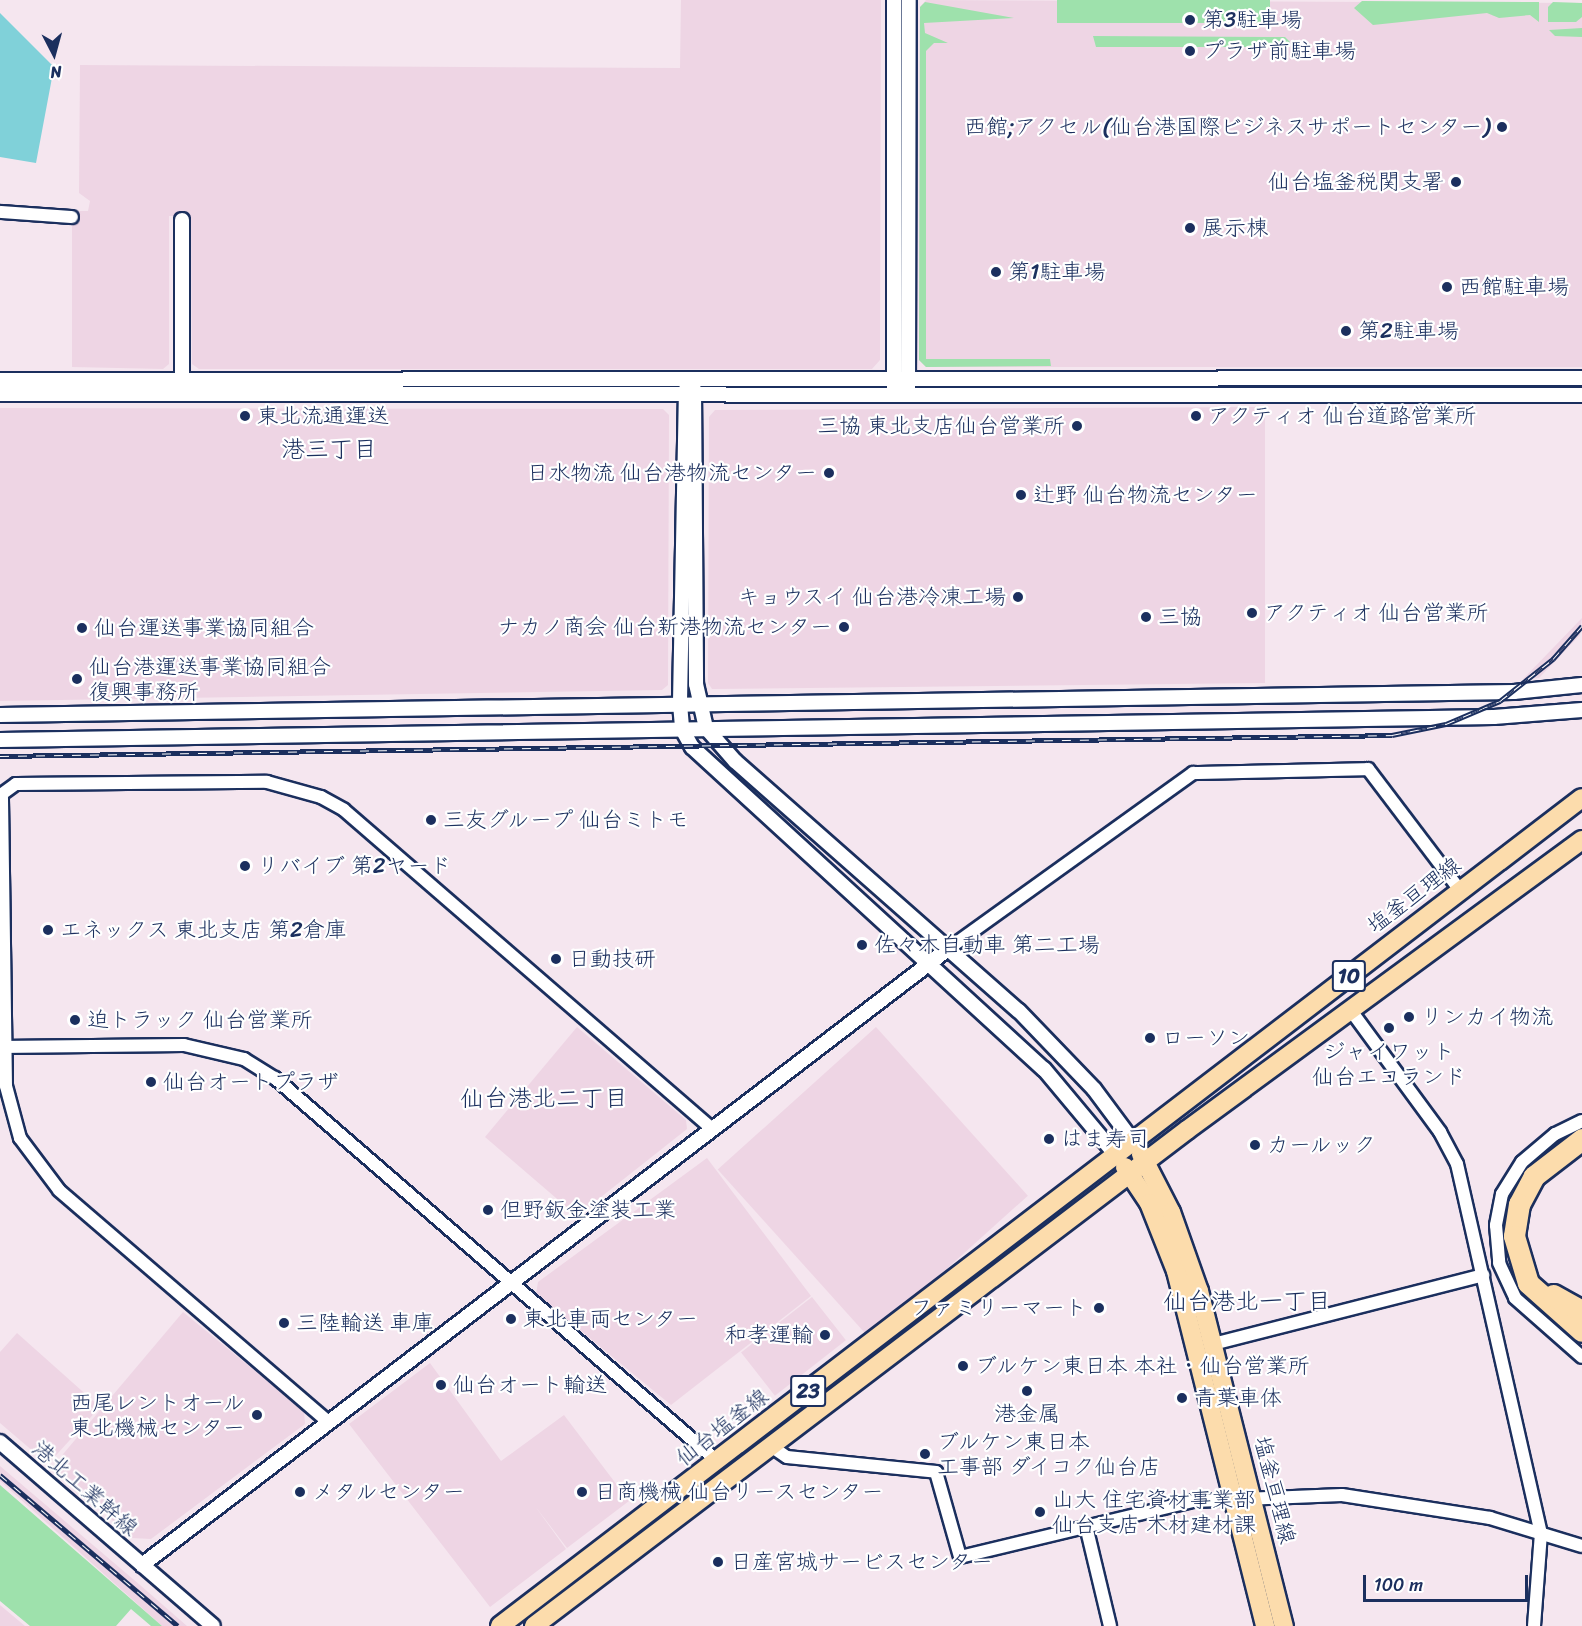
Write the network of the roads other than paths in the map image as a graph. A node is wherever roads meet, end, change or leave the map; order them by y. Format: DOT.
graph roads {
  1 [pos="894,0"];
  2 [pos="909,0"];
  3 [pos="0,212"];
  4 [pos="72,217"];
  5 [pos="182,220"];
  6 [pos="1582,378"];
  7 [pos="0,380"];
  8 [pos="182,381"];
  9 [pos="690,382"];
  10 [pos="894,389"];
  11 [pos="908,389"];
  12 [pos="0,394"];
  13 [pos="1582,394"];
  14 [pos="182,395"];
  15 [pos="683,396"];
  16 [pos="698,396"];
  17 [pos="1582,685"];
  18 [pos="680,704"];
  19 [pos="698,704"];
  20 [pos="1582,710"];
  21 [pos="0,715"];
  22 [pos="706,728"];
  23 [pos="682,729"];
  24 [pos="0,740"];
  25 [pos="1582,798"];
  26 [pos="1582,840"];
  27 [pos="1460,890"];
  28 [pos="948,949"];
  29 [pos="926,965"];
  30 [pos="1352,1012"];
  31 [pos="3,1047"];
  32 [pos="1582,1121"];
  33 [pos="712,1129"];
  34 [pos="1582,1139"];
  35 [pos="1132,1140"];
  36 [pos="1582,1151"];
  37 [pos="1115,1154"];
  38 [pos="1147,1162"];
  39 [pos="1131,1175"];
  40 [pos="1483,1275"];
  41 [pos="511,1282"];
  42 [pos="1582,1311"];
  43 [pos="1582,1331"];
  44 [pos="1213,1344"];
  45 [pos="1582,1357"];
  46 [pos="326,1420"];
  47 [pos="0,1442"];
  48 [pos="771,1446"];
  49 [pos="717,1461"];
  50 [pos="1252,1499"];
  51 [pos="1233,1500"];
  52 [pos="1086,1526"];
  53 [pos="1541,1533"];
  54 [pos="1582,1546"];
  55 [pos="142,1565"];
  56 [pos="213,1626"];
  57 [pos="500,1626"];
  58 [pos="534,1626"];
  59 [pos="1110,1626"];
  60 [pos="1264,1626"];
  61 [pos="1284,1626"];
  62 [pos="1534,1626"];
  1 -- 10 [label="street"];
  2 -- 11 [label="street"];
  3 -- 4 [label="street"];
  5 -- 8 [label="street"];
  6 -- 11 [label="street"];
  7 -- 8 [label="street"];
  8 -- 9 [label="street"];
  8 -- 14 [label="street"];
  9 -- 10 [label="street"];
  9 -- 15 [label="street"];
  9 -- 16 [label="street"];
  10 -- 11 [label="street"];
  10 -- 16 [label="street"];
  11 -- 13 [label="street"];
  12 -- 14 [label="street"];
  14 -- 15 [label="street"];
  15 -- 16 [label="street"];
  15 -- 18 [label="street"];
  16 -- 19 [label="street"];
  17 -- 19 [label="street"];
  18 -- 19 [label="street"];
  18 -- 21 [label="street"];
  18 -- 23 [label="street"];
  19 -- 22 [label="street"];
  20 -- 22 [label="street"];
  22 -- 23 [label="street"];
  22 -- 28 [label="street"];
  23 -- 24 [label="street"];
  23 -- 29 [label="street"];
  25 -- 27 [label="main road, 塩釜亘理線 / 10"];
  26 -- 30 [label="main road, 10"];
  27 -- 28 [label="street"];
  27 -- 35 [label="main road, 塩釜亘理線 / 10"];
  28 -- 29 [label="street"];
  28 -- 35 [label="street"];
  29 -- 33 [label="street"];
  29 -- 37 [label="street"];
  30 -- 38 [label="main road, 10"];
  30 -- 40 [label="street"];
  31 -- 33 [label="street"];
  31 -- 41 [label="street"];
  31 -- 46 [label="street"];
  32 -- 45 [label="street"];
  33 -- 41 [label="street"];
  34 -- 43 [label="highway"];
  35 -- 37 [label="main road, 塩釜亘理線 / 10"];
  35 -- 38 [label="main road, 塩釜亘理線"];
  36 -- 42 [label="highway"];
  37 -- 39 [label="main road, 塩釜亘理線"];
  37 -- 49 [label="main road, 仙台塩釜線 / 23"];
  38 -- 39 [label="main road, 10"];
  38 -- 44 [label="main road, 塩釜亘理線"];
  39 -- 48 [label="main road, 仙台塩釜線 / 23"];
  39 -- 51 [label="main road, 塩釜亘理線"];
  40 -- 44 [label="street"];
  40 -- 53 [label="street"];
  41 -- 46 [label="street"];
  41 -- 49 [label="street"];
  44 -- 50 [label="main road, 塩釜亘理線"];
  46 -- 55 [label="street"];
  47 -- 55 [label="street, 港北工業幹線"];
  48 -- 52 [label="street"];
  48 -- 58 [label="main road, 仙台塩釜線 / 23"];
  49 -- 57 [label="main road, 仙台塩釜線 / 23"];
  50 -- 51 [label="street"];
  50 -- 53 [label="street"];
  50 -- 61 [label="main road, 塩釜亘理線"];
  51 -- 52 [label="street"];
  51 -- 60 [label="main road, 塩釜亘理線"];
  52 -- 59 [label="street"];
  53 -- 54 [label="street"];
  53 -- 62 [label="street"];
  55 -- 56 [label="street, 港北工業幹線"];
}
